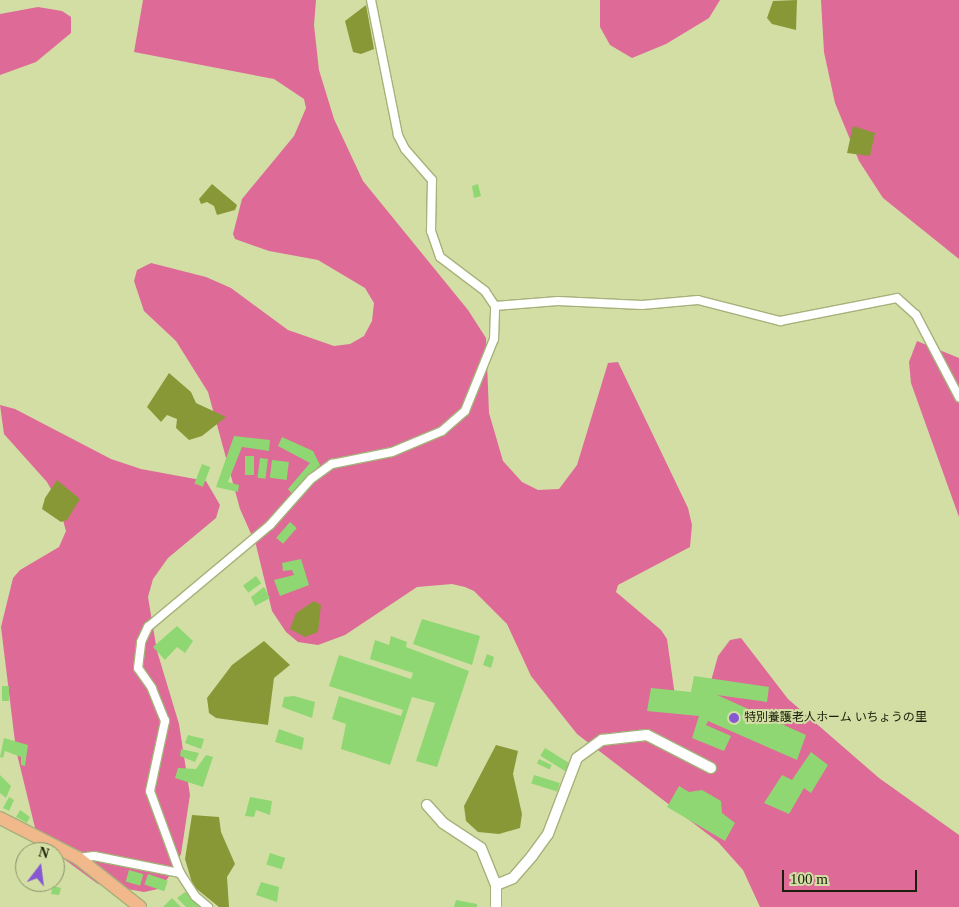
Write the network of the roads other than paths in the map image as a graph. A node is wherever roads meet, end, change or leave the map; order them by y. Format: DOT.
graph roads {
  1 [pos="371,0"];
  2 [pos="494,306"];
  3 [pos="959,397"];
  4 [pos="711,768"];
  5 [pos="427,805"];
  6 [pos="0,818"];
  7 [pos="78,858"];
  8 [pos="180,873"];
  9 [pos="496,885"];
  10 [pos="140,907"];
  11 [pos="208,907"];
  12 [pos="496,907"];
  1 -- 2 [label="street"];
  2 -- 3 [label="street"];
  2 -- 8 [label="street"];
  4 -- 9 [label="street"];
  5 -- 9 [label="street"];
  6 -- 7 [label="main road"];
  7 -- 8 [label="street"];
  7 -- 10 [label="main road"];
  8 -- 11 [label="street"];
  9 -- 12 [label="street"];
}
